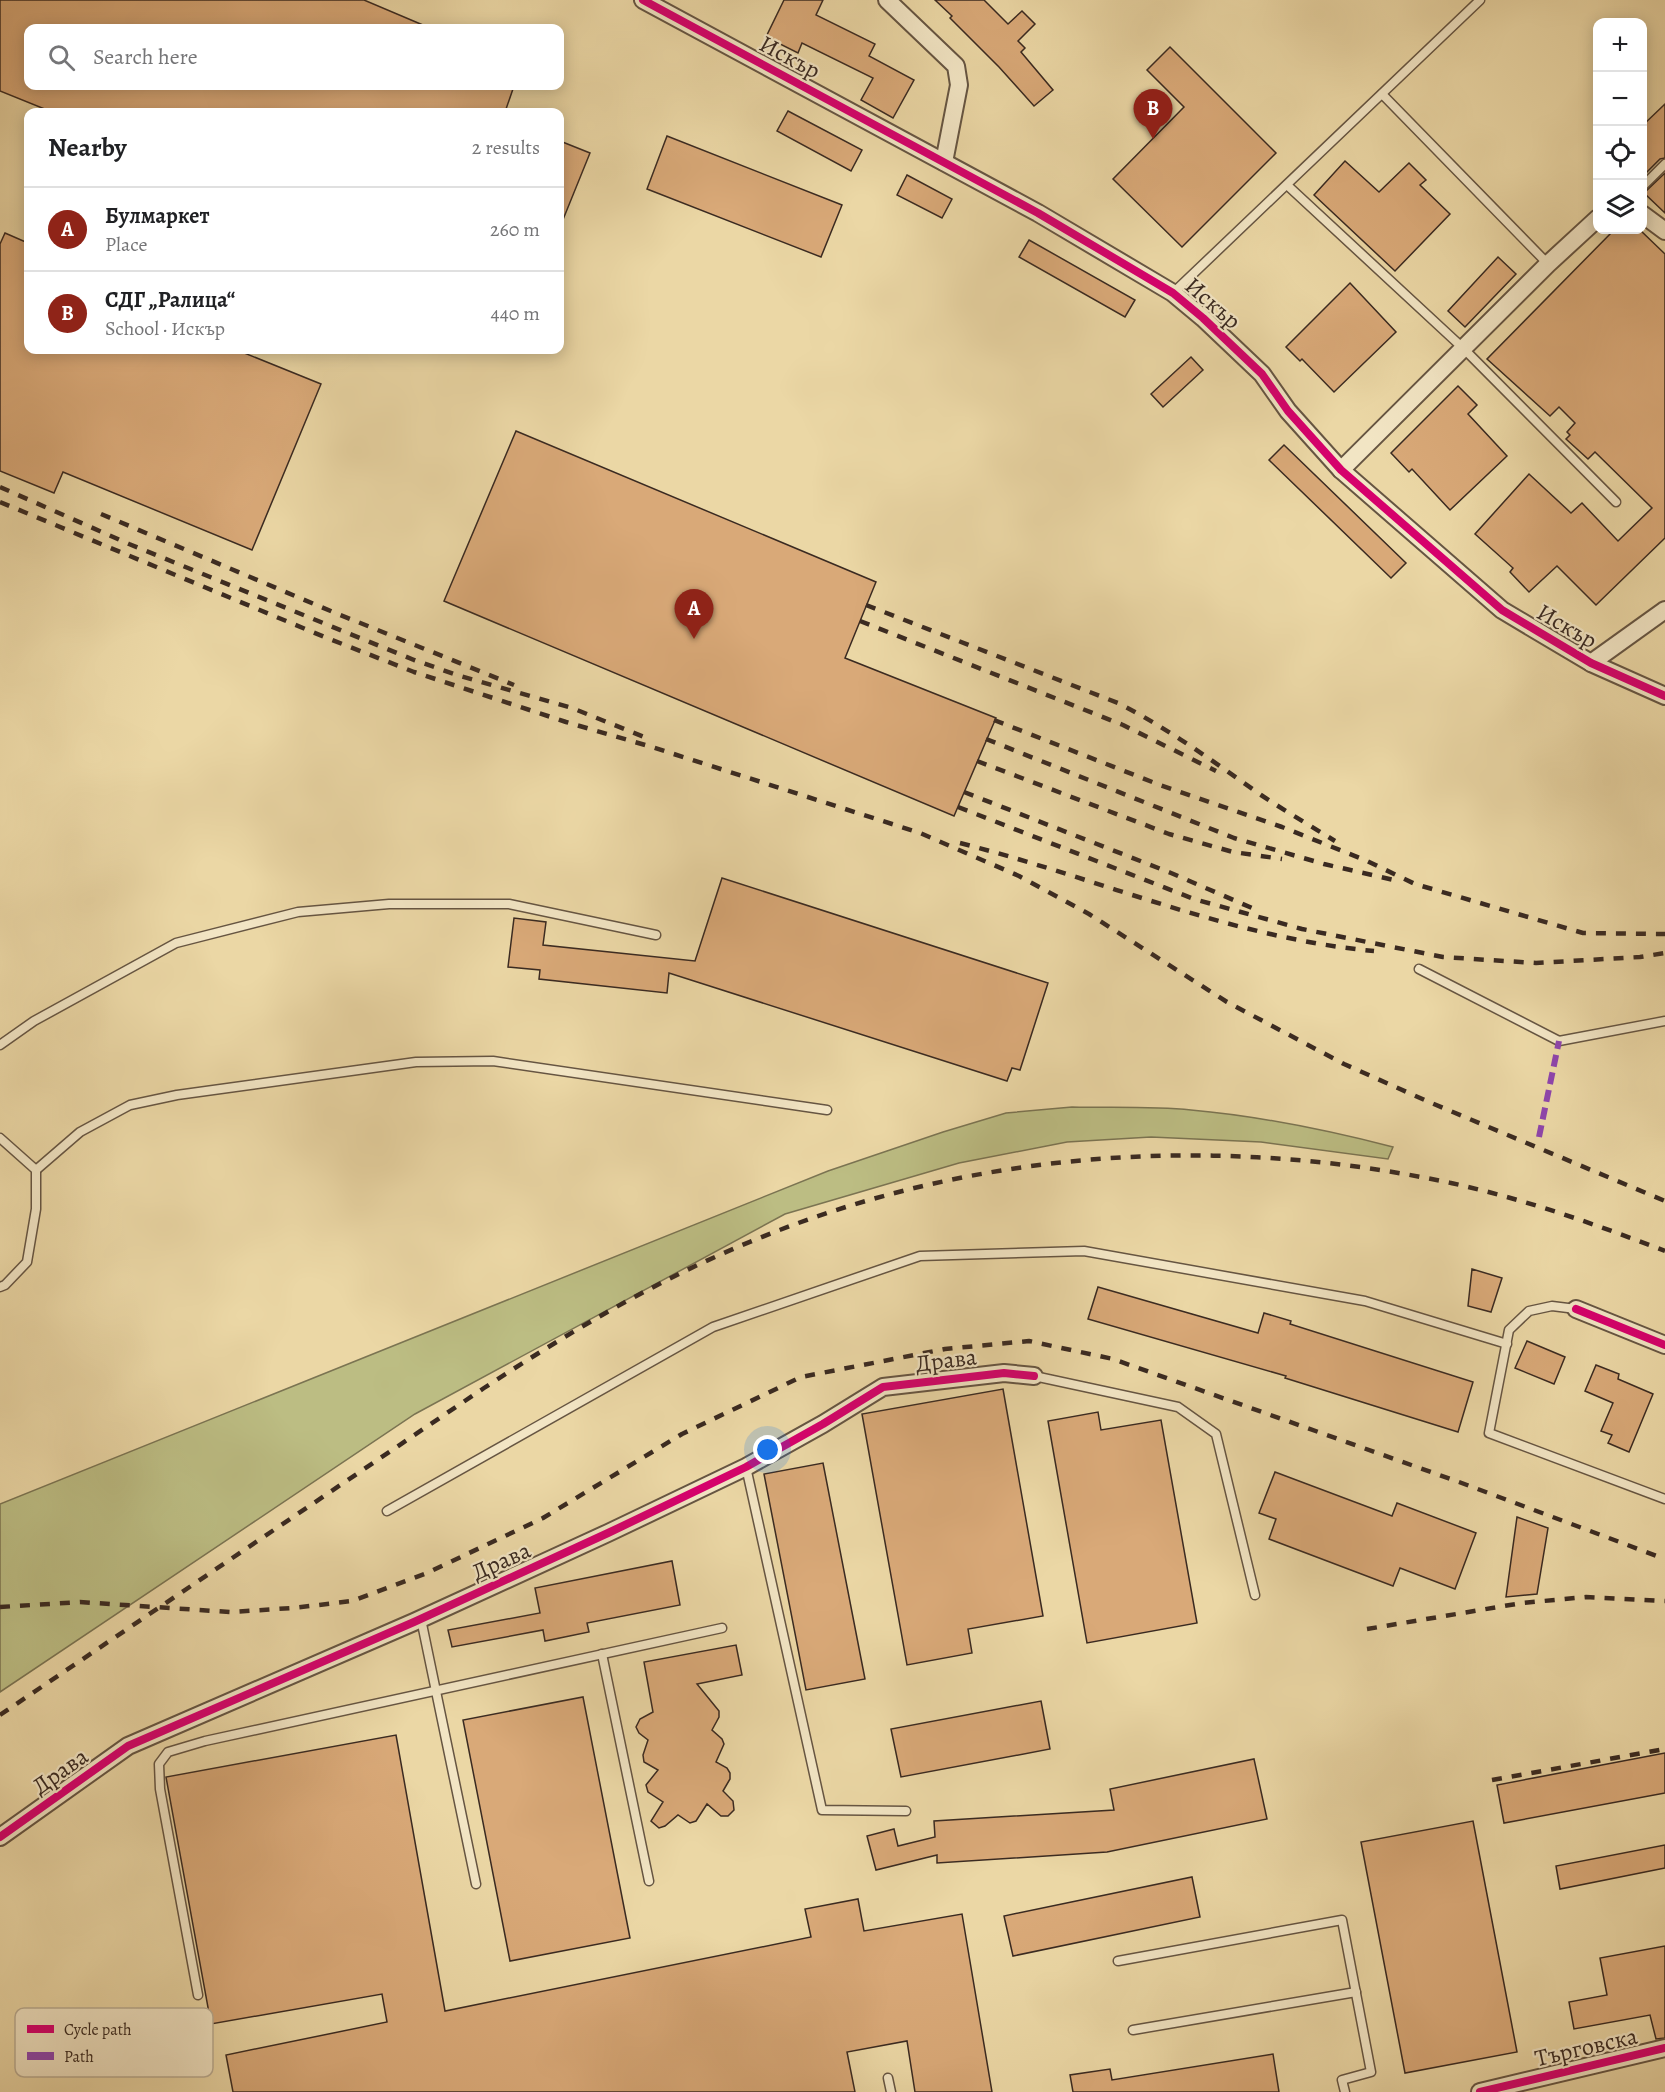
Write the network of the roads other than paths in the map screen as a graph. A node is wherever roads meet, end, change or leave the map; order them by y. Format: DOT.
graph roads {
  1 [pos="643,0"];
  2 [pos="887,0"];
  3 [pos="1480,0"];
  4 [pos="1382,94"];
  5 [pos="944,162"];
  6 [pos="1665,164"];
  7 [pos="1647,182"];
  8 [pos="1287,185"];
  9 [pos="1647,218"];
  10 [pos="1593,223"];
  11 [pos="1665,231"];
  12 [pos="1548,264"];
  13 [pos="1173,293"];
  14 [pos="1464,349"];
  15 [pos="1341,470"];
  16 [pos="1616,502"];
  17 [pos="1665,610"];
  18 [pos="1591,663"];
  19 [pos="1665,696"];
  20 [pos="656,935"];
  21 [pos="1419,969"];
  22 [pos="1665,1021"];
  23 [pos="0,1045"];
  24 [pos="827,1110"];
  25 [pos="0,1138"];
  26 [pos="36,1170"];
  27 [pos="0,1287"];
  28 [pos="1576,1309"];
  29 [pos="1507,1344"];
  30 [pos="1665,1345"];
  31 [pos="1034,1376"];
  32 [pos="746,1467"];
  33 [pos="1665,1499"];
  34 [pos="387,1511"];
  35 [pos="1255,1595"];
  36 [pos="421,1618"];
  37 [pos="722,1628"];
  38 [pos="602,1654"];
  39 [pos="436,1690"];
  40 [pos="906,1811"];
  41 [pos="0,1837"];
  42 [pos="649,1881"];
  43 [pos="476,1884"];
  44 [pos="1118,1961"];
  45 [pos="1356,1992"];
  46 [pos="198,1995"];
  47 [pos="1133,2030"];
  48 [pos="1665,2048"];
  49 [pos="888,2078"];
  50 [pos="891,2092"];
  51 [pos="1346,2092"];
  52 [pos="1480,2092"];
  1 -- 5 [label="street, Искър"];
  2 -- 5 [label="street"];
  3 -- 4 [label="lane"];
  4 -- 8 [label="lane"];
  4 -- 12 [label="lane"];
  5 -- 13 [label="street, Искър"];
  6 -- 7 [label="lane"];
  8 -- 13 [label="lane"];
  8 -- 14 [label="lane"];
  9 -- 11 [label="street"];
  10 -- 12 [label="street"];
  12 -- 14 [label="street"];
  13 -- 15 [label="street, Искър"];
  14 -- 15 [label="street"];
  14 -- 16 [label="lane"];
  15 -- 18 [label="street, Искър"];
  17 -- 18 [label="street"];
  18 -- 19 [label="street, Искър"];
  20 -- 23 [label="lane"];
  21 -- 22 [label="lane"];
  24 -- 26 [label="lane"];
  25 -- 26 [label="lane"];
  26 -- 27 [label="lane"];
  28 -- 29 [label="lane"];
  28 -- 30 [label="street"];
  29 -- 33 [label="lane"];
  29 -- 34 [label="lane"];
  31 -- 32 [label="street, Драва"];
  31 -- 35 [label="lane"];
  32 -- 36 [label="street, Драва"];
  32 -- 40 [label="lane"];
  36 -- 39 [label="lane"];
  36 -- 41 [label="street, Драва"];
  37 -- 38 [label="lane"];
  38 -- 39 [label="lane"];
  38 -- 42 [label="lane"];
  39 -- 43 [label="lane"];
  39 -- 46 [label="lane"];
  44 -- 45 [label="lane"];
  45 -- 47 [label="lane"];
  45 -- 51 [label="lane"];
  48 -- 52 [label="street, Търговска"];
  49 -- 50 [label="lane"];
}
